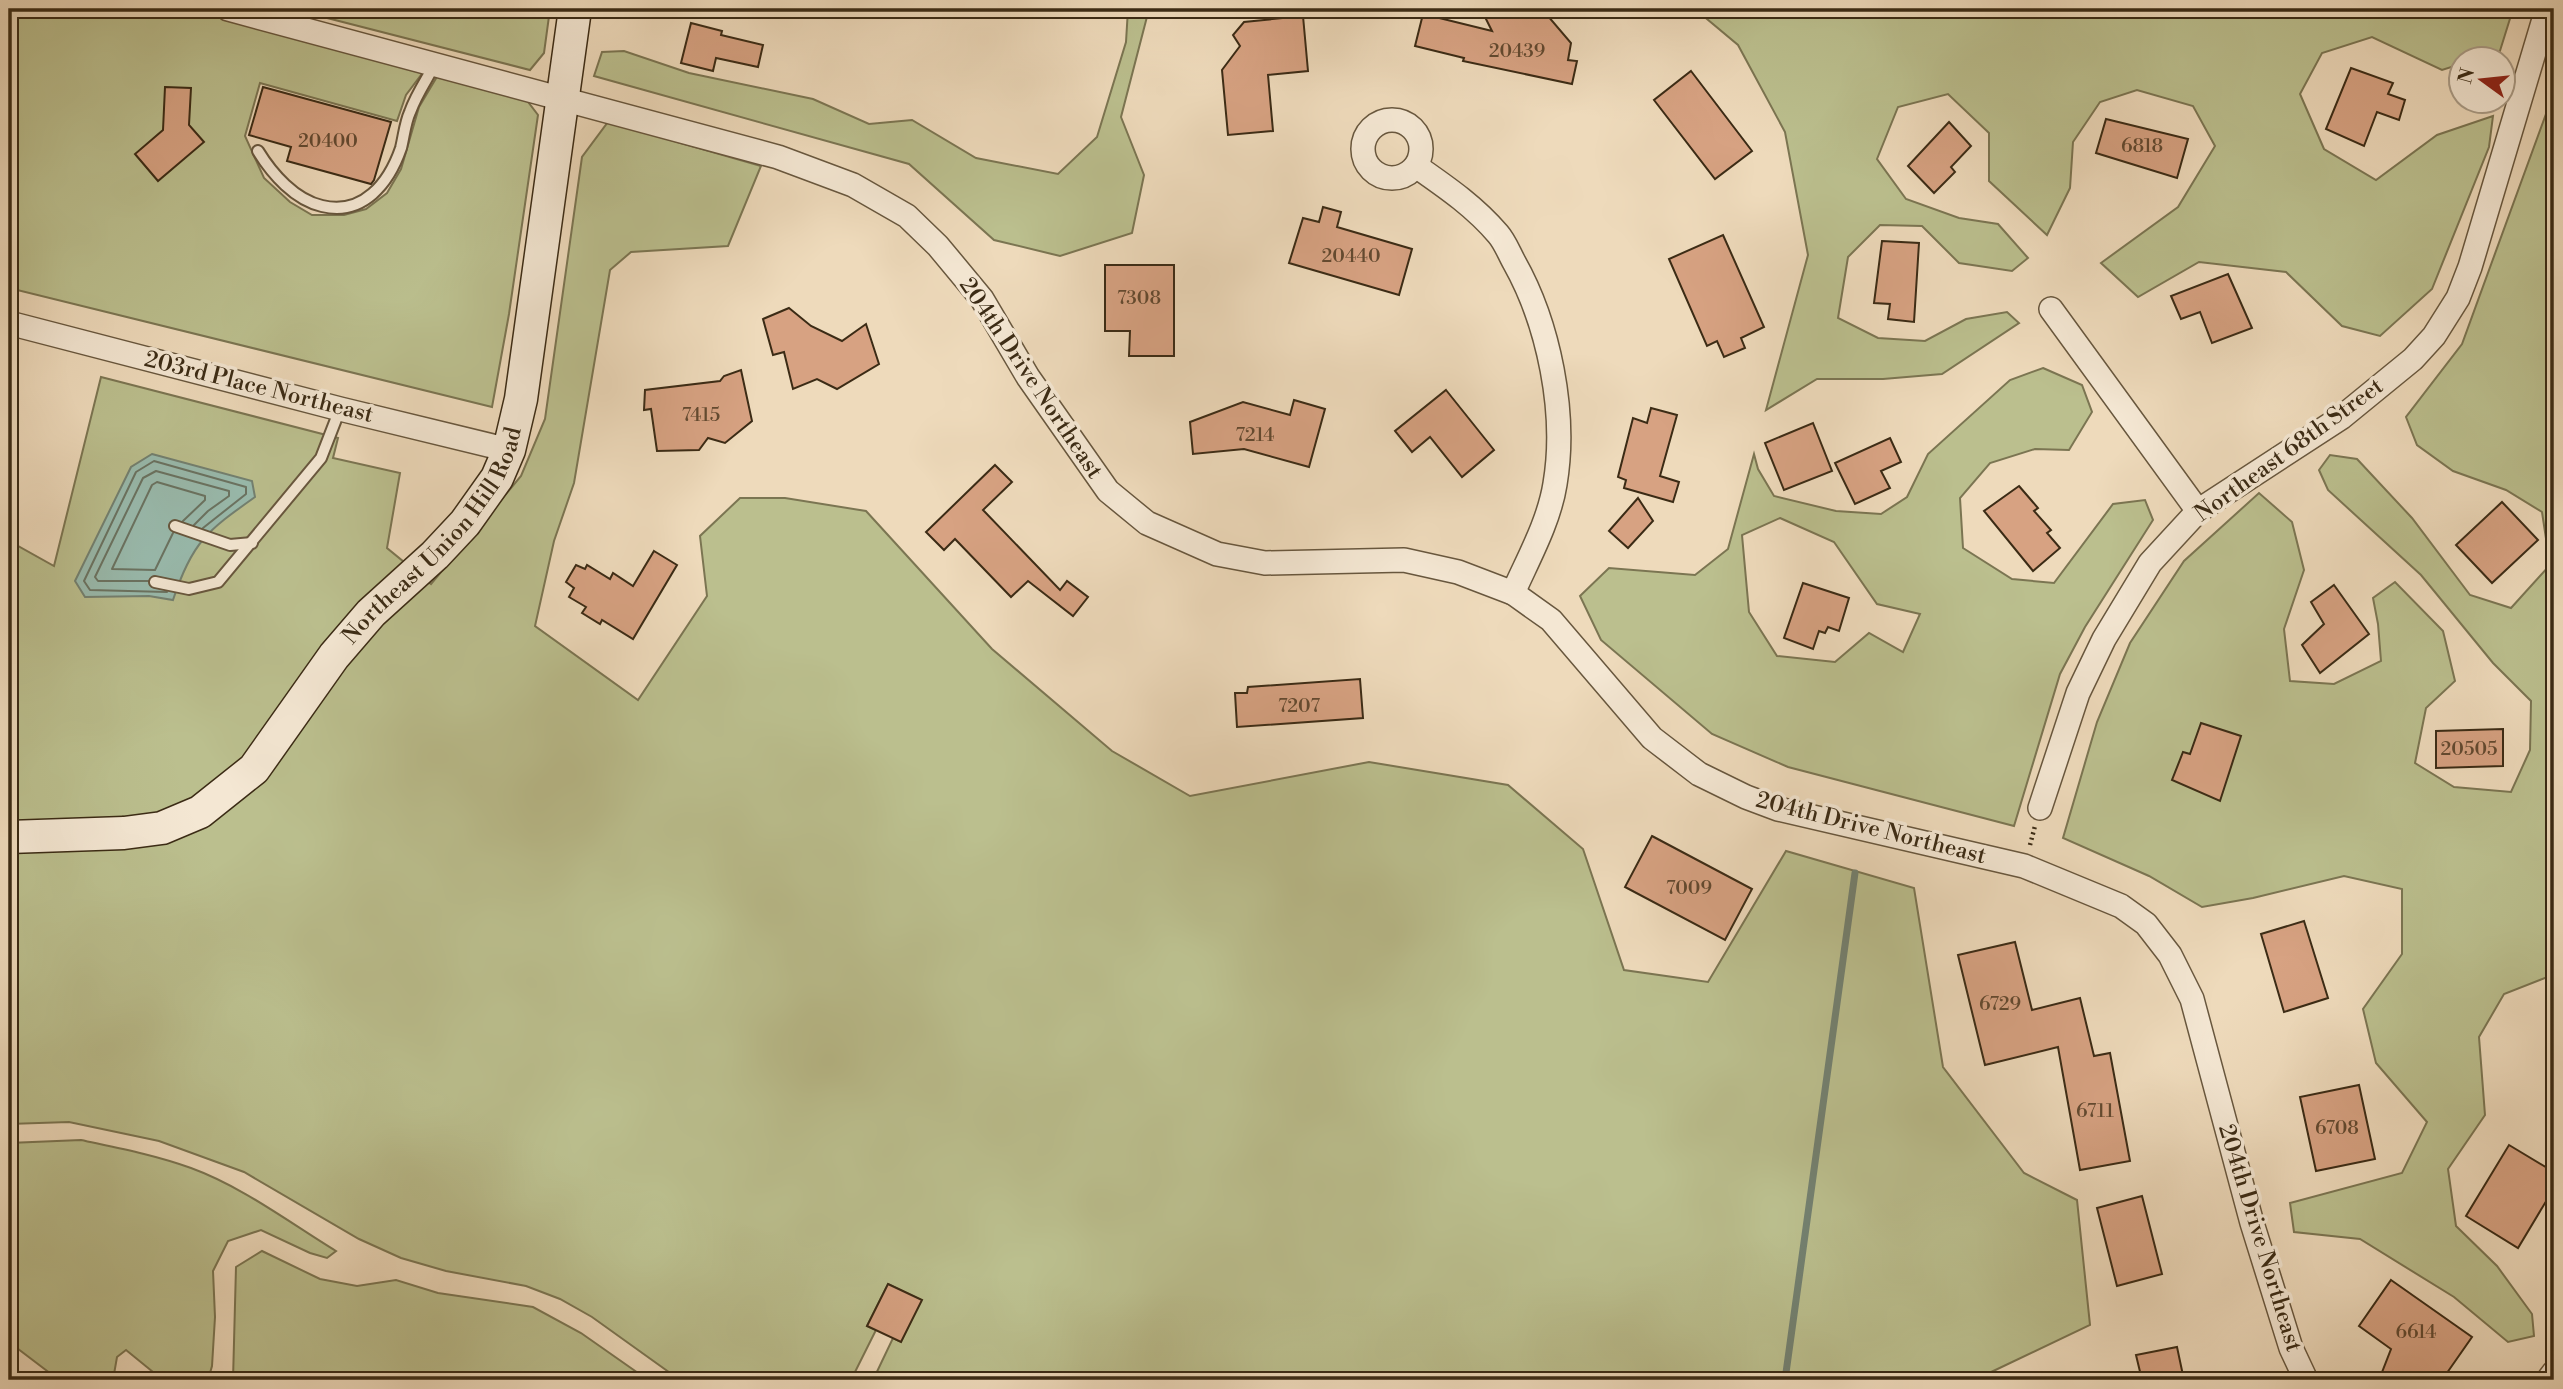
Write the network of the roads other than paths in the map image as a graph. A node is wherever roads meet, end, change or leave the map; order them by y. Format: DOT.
graph roads {
  1 [pos="228,9"];
  2 [pos="575,9"];
  3 [pos="2548,26"];
  4 [pos="435,64"];
  5 [pos="564,97"];
  6 [pos="258,151"];
  7 [pos="1416,166"];
  8 [pos="2051,309"];
  9 [pos="9,323"];
  10 [pos="340,409"];
  11 [pos="509,450"];
  12 [pos="2198,511"];
  13 [pos="175,526"];
  14 [pos="252,543"];
  15 [pos="155,582"];
  16 [pos="1513,593"];
  17 [pos="2040,808"];
  18 [pos="9,837"];
  19 [pos="2554,1372"];
  20 [pos="2306,1380"];
  21 [pos="2548,1380"];
  1 -- 4 [label="street, 204th Drive Northeast"];
  2 -- 5 [label="street, Northeast Union Hill Road"];
  3 -- 12 [label="street, Northeast 68th Street"];
  4 -- 5 [label="street, 204th Drive Northeast"];
  4 -- 6 [label="lane"];
  5 -- 11 [label="street, Northeast Union Hill Road"];
  5 -- 16 [label="street, 204th Drive Northeast"];
  7 -- 16 [label="street"];
  8 -- 12 [label="street"];
  9 -- 10 [label="street, 203rd Place Northeast"];
  10 -- 11 [label="street, 203rd Place Northeast"];
  10 -- 14 [label="lane"];
  11 -- 18 [label="street, Northeast Union Hill Road"];
  12 -- 17 [label="street, Northeast 68th Street"];
  13 -- 14 [label="lane"];
  14 -- 15 [label="lane"];
  16 -- 20 [label="street, 204th Drive Northeast"];
  19 -- 21 [label="street"];
}
